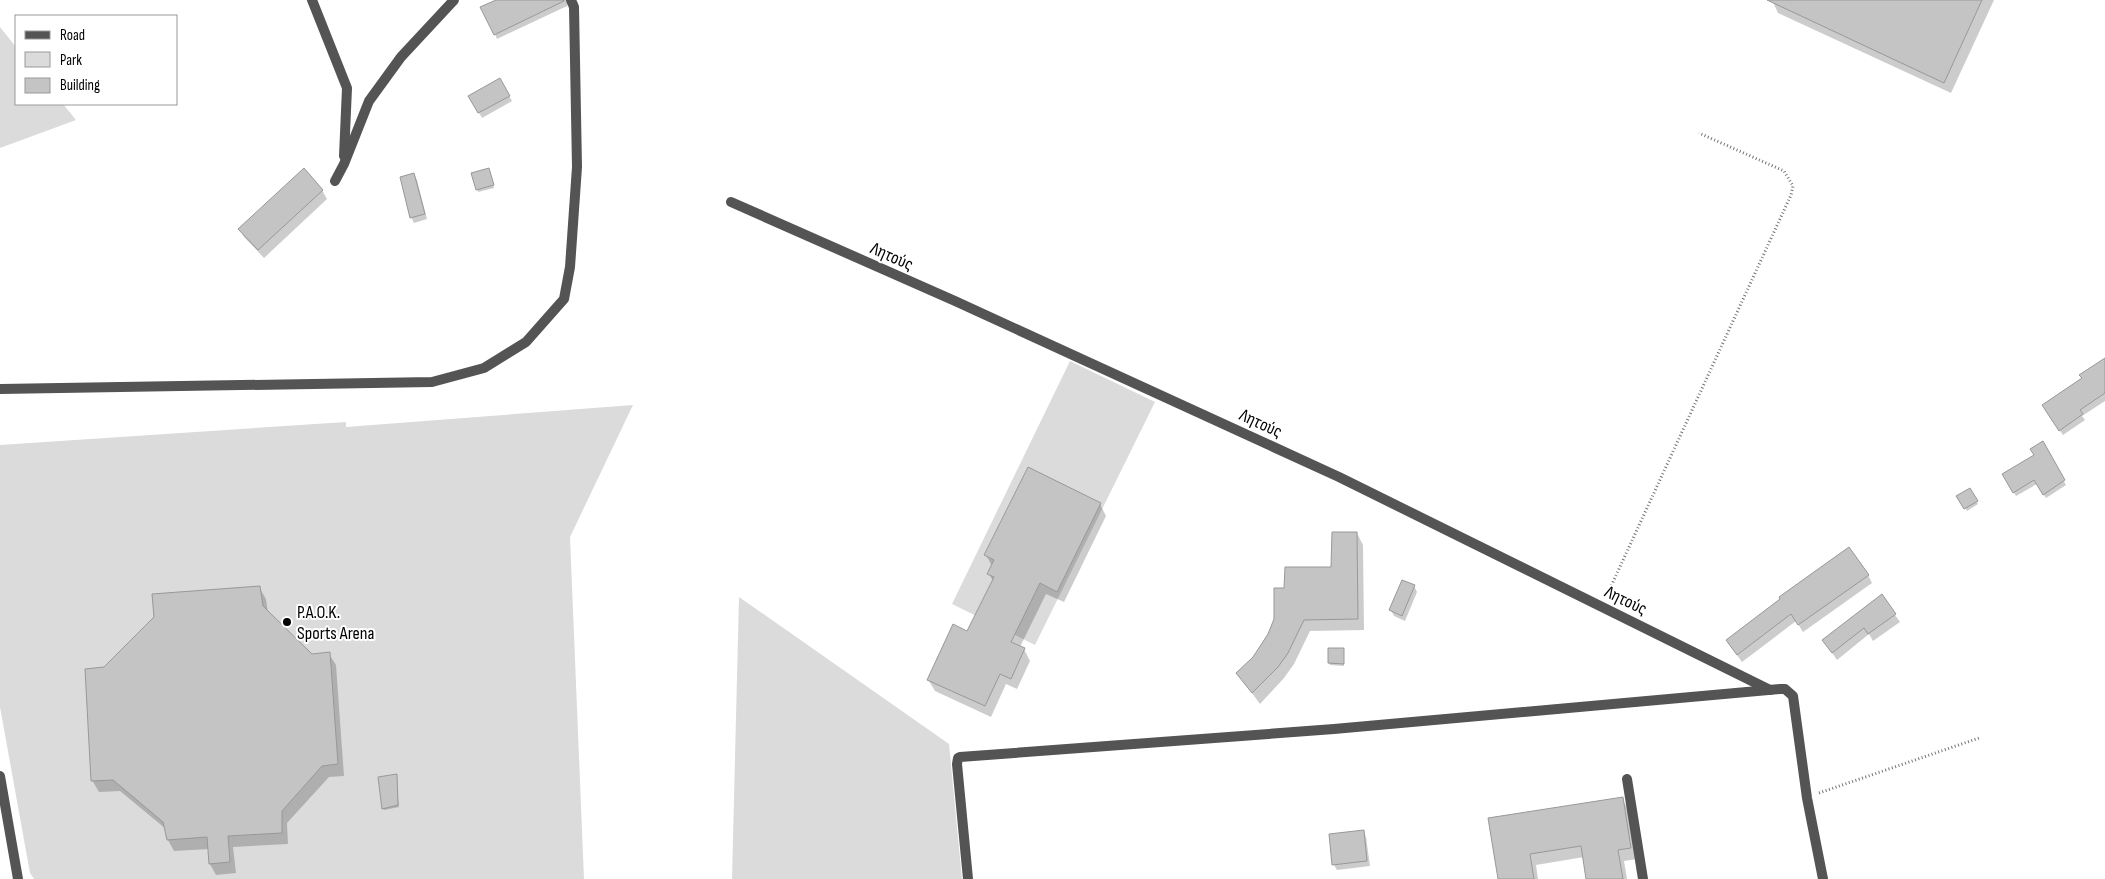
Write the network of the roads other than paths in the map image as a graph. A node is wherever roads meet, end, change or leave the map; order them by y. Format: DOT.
graph roads {
  1 [pos="312,0"];
  2 [pos="454,0"];
  3 [pos="571,0"];
  4 [pos="344,164"];
  5 [pos="335,182"];
  6 [pos="731,202"];
  7 [pos="0,389"];
  8 [pos="1770,690"];
  9 [pos="0,776"];
  10 [pos="1627,779"];
  11 [pos="18,879"];
  12 [pos="968,879"];
  13 [pos="1643,879"];
  14 [pos="1822,879"];
  1 -- 4 [label="street"];
  2 -- 4 [label="street"];
  3 -- 7 [label="street"];
  4 -- 5 [label="street"];
  6 -- 8 [label="street, Λητούς"];
  8 -- 12 [label="street"];
  8 -- 14 [label="street"];
  9 -- 11 [label="street"];
  10 -- 13 [label="street"];
}
